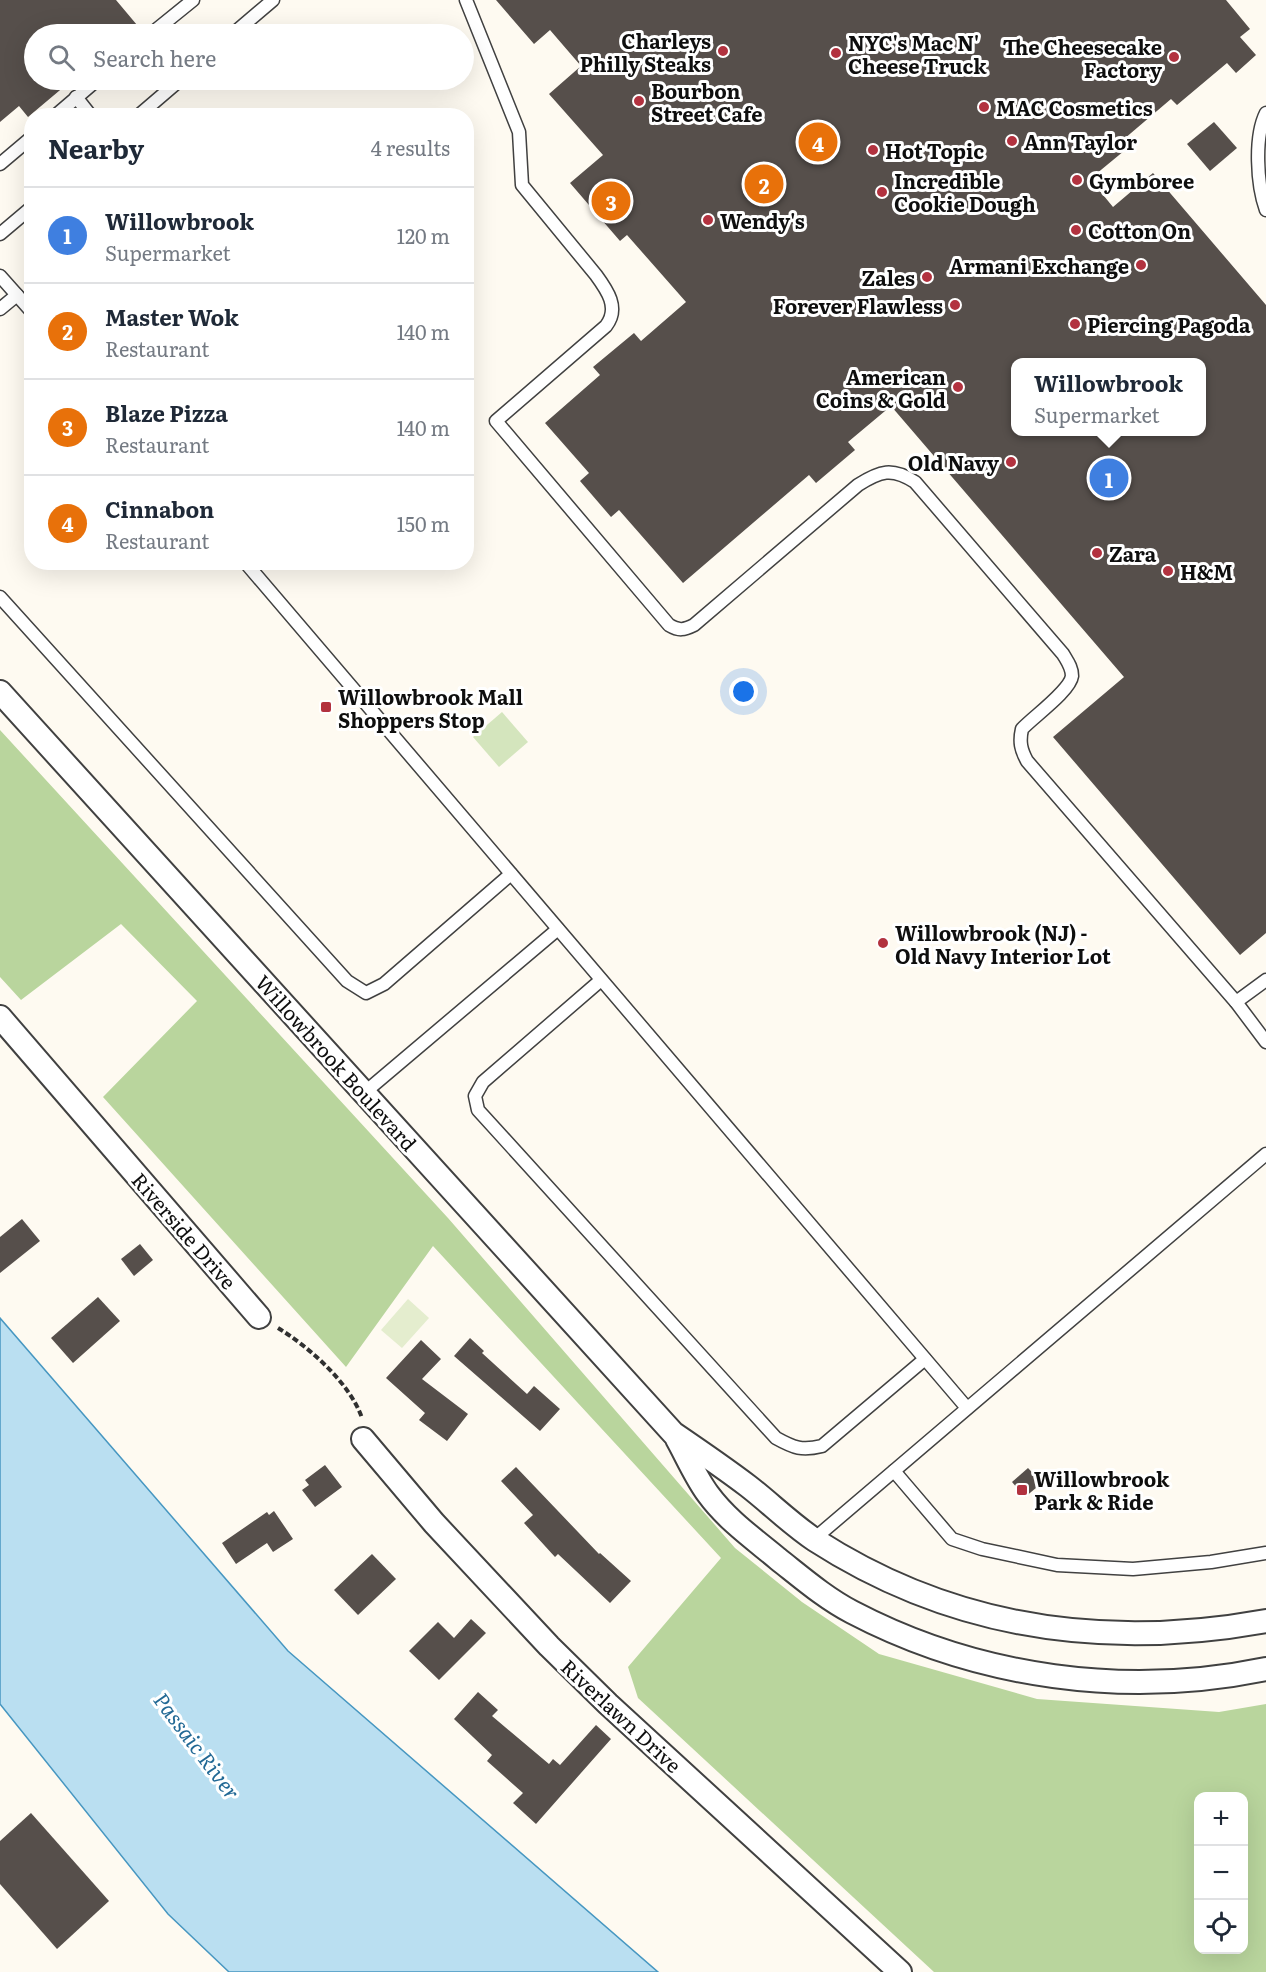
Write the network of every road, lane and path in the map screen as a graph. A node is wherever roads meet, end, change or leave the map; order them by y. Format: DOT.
graph roads {
  1 [pos="192,0"];
  2 [pos="273,0"];
  3 [pos="466,0"];
  4 [pos="163,24"];
  5 [pos="245,24"];
  6 [pos="85,90"];
  7 [pos="168,90"];
  8 [pos="76,97"];
  9 [pos="64,108"];
  10 [pos="85,108"];
  11 [pos="147,108"];
  12 [pos="1266,113"];
  13 [pos="24,143"];
  14 [pos="0,164"];
  15 [pos="1266,210"];
  16 [pos="24,214"];
  17 [pos="0,234"];
  18 [pos="0,276"];
  19 [pos="16,295"];
  20 [pos="24,304"];
  21 [pos="0,309"];
  22 [pos="252,570"];
  23 [pos="0,597"];
  24 [pos="0,692"];
  25 [pos="511,874"];
  26 [pos="558,929"];
  27 [pos="601,980"];
  28 [pos="1266,980"];
  29 [pos="1236,1002"];
  30 [pos="0,1017"];
  31 [pos="1266,1042"];
  32 [pos="364,1093"];
  33 [pos="1266,1154"];
  34 [pos="260,1317"];
  35 [pos="925,1359"];
  36 [pos="967,1408"];
  37 [pos="673,1433"];
  38 [pos="363,1439"];
  39 [pos="894,1471"];
  40 [pos="814,1539"];
  41 [pos="1266,1553"];
  42 [pos="1266,1622"];
  43 [pos="1266,1669"];
  44 [pos="900,1972"];
  1 -- 4 [label="lane"];
  2 -- 5 [label="lane"];
  3 -- 29 [label="lane"];
  6 -- 8 [label="lane"];
  7 -- 11 [label="lane"];
  8 -- 9 [label="lane"];
  8 -- 10 [label="lane"];
  12 -- 15 [label="lane"];
  13 -- 14 [label="lane"];
  16 -- 17 [label="lane"];
  18 -- 19 [label="lane"];
  19 -- 20 [label="lane"];
  19 -- 21 [label="lane"];
  22 -- 25 [label="lane"];
  23 -- 25 [label="lane"];
  24 -- 32 [label="street, Willowbrook Boulevard"];
  25 -- 26 [label="lane"];
  26 -- 27 [label="lane"];
  26 -- 32 [label="lane"];
  27 -- 35 [label="lane"];
  27 -- 35 [label="lane"];
  28 -- 29 [label="lane"];
  29 -- 31 [label="lane"];
  30 -- 34 [label="street, Riverside Drive"];
  32 -- 37 [label="street, Willowbrook Boulevard"];
  33 -- 36 [label="lane"];
  34 -- 38 [label="path"];
  35 -- 36 [label="lane"];
  36 -- 39 [label="lane"];
  37 -- 40 [label="street, Willowbrook Boulevard"];
  37 -- 43 [label="street, Willowbrook Boulevard"];
  38 -- 44 [label="street, Riverlawn Drive"];
  39 -- 40 [label="lane"];
  39 -- 41 [label="lane"];
  40 -- 42 [label="street, Willowbrook Boulevard"];
}
